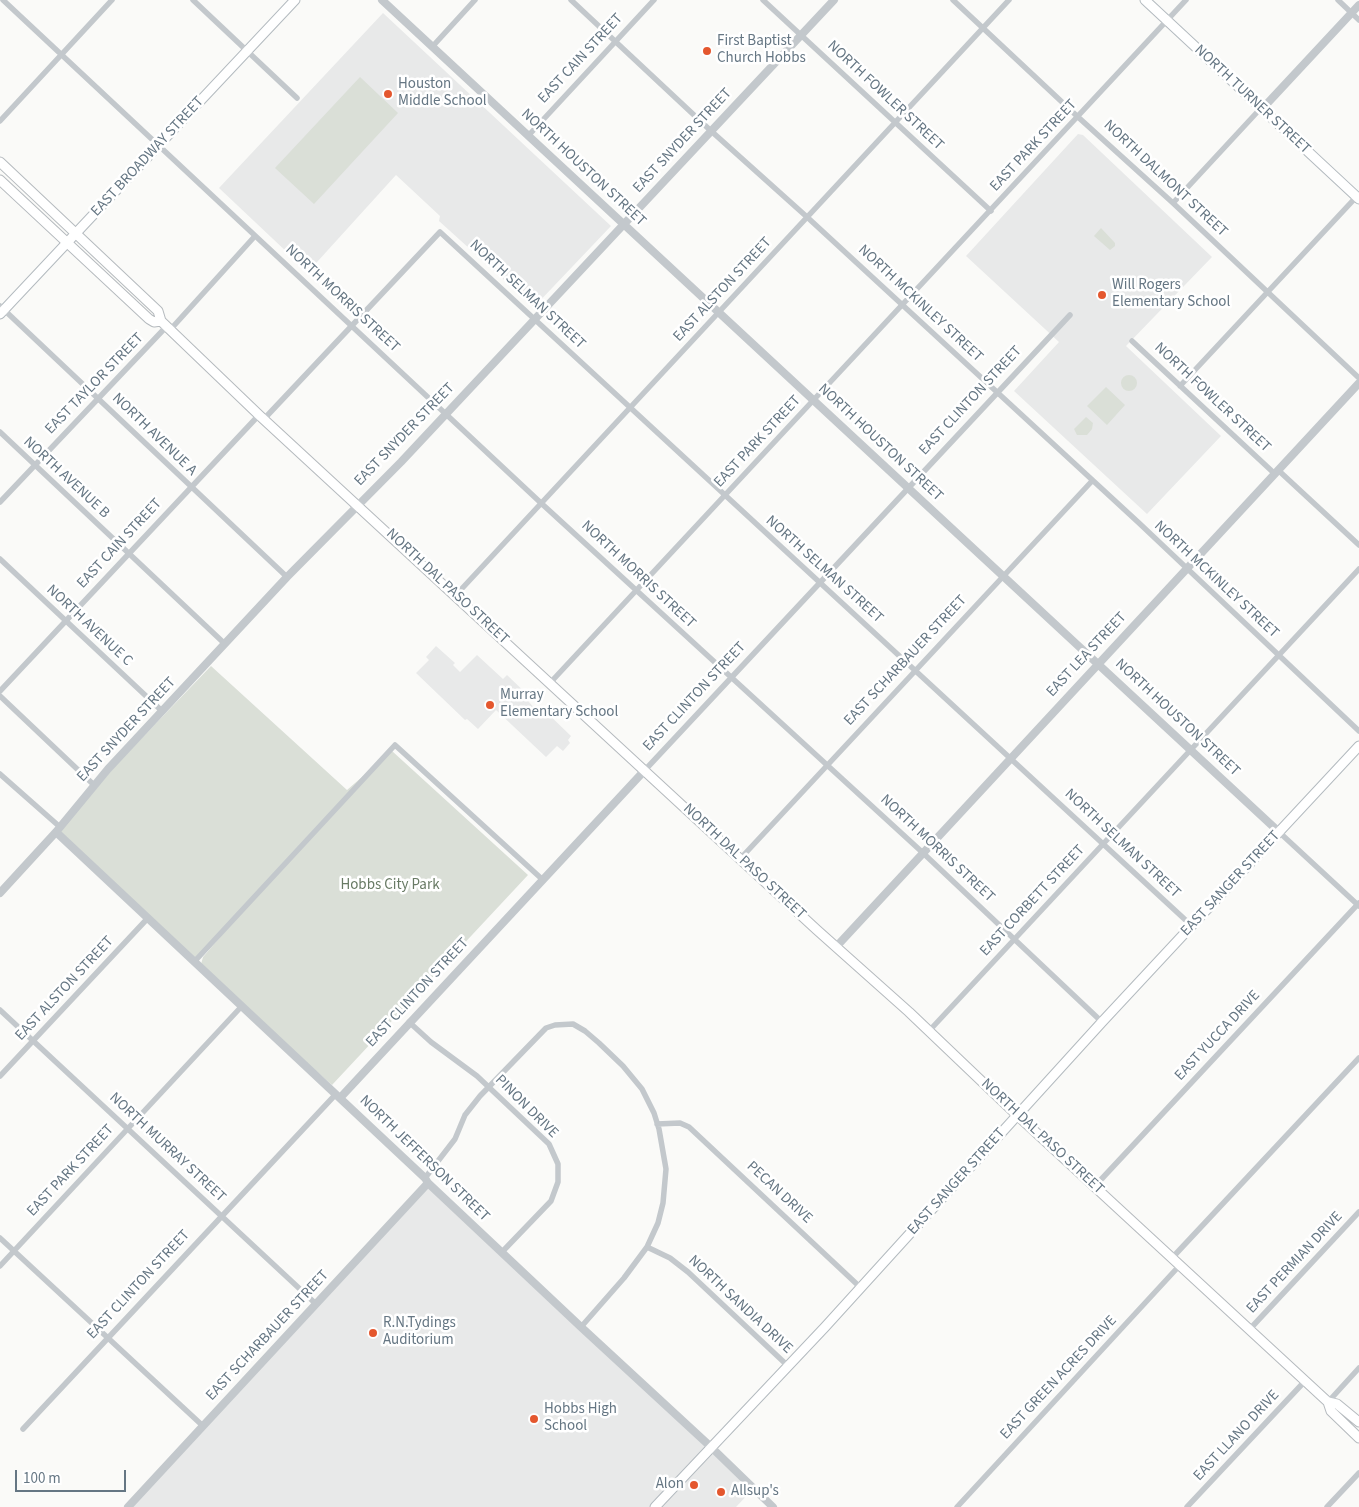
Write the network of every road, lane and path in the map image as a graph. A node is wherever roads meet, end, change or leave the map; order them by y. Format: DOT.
graph roads {
  1 [pos="3,0"];
  2 [pos="112,0"];
  3 [pos="193,0"];
  4 [pos="295,0"];
  5 [pos="382,0"];
  6 [pos="475,0"];
  7 [pos="571,0"];
  8 [pos="654,0"];
  9 [pos="763,0"];
  10 [pos="834,0"];
  11 [pos="953,0"];
  12 [pos="1009,0"];
  13 [pos="1145,0"];
  14 [pos="1186,0"];
  15 [pos="1338,0"];
  16 [pos="1359,5"];
  17 [pos="1352,13"];
  18 [pos="1167,20"];
  19 [pos="1359,20"];
  20 [pos="983,28"];
  21 [pos="801,35"];
  22 [pos="615,41"];
  23 [pos="432,47"];
  24 [pos="247,51"];
  25 [pos="61,54"];
  26 [pos="297,98"];
  27 [pos="1261,108"];
  28 [pos="1078,117"];
  29 [pos="0,121"];
  30 [pos="895,123"];
  31 [pos="710,130"];
  32 [pos="528,136"];
  33 [pos="159,145"];
  34 [pos="0,162"];
  35 [pos="0,180"];
  36 [pos="1358,196"];
  37 [pos="1173,203"];
  38 [pos="991,211"];
  39 [pos="807,217"];
  40 [pos="623,225"];
  41 [pos="440,232"];
  42 [pos="77,233"];
  43 [pos="255,236"];
  44 [pos="68,243"];
  45 [pos="1268,292"];
  46 [pos="902,305"];
  47 [pos="1,310"];
  48 [pos="719,313"];
  49 [pos="1070,315"];
  50 [pos="534,319"];
  51 [pos="351,325"];
  52 [pos="166,326"];
  53 [pos="1132,341"];
  54 [pos="1359,378"];
  55 [pos="1359,383"];
  56 [pos="1180,386"];
  57 [pos="998,393"];
  58 [pos="97,398"];
  59 [pos="814,400"];
  60 [pos="630,408"];
  61 [pos="446,413"];
  62 [pos="261,417"];
  63 [pos="0,432"];
  64 [pos="34,465"];
  65 [pos="1276,472"];
  66 [pos="1092,481"];
  67 [pos="190,486"];
  68 [pos="909,488"];
  69 [pos="725,496"];
  70 [pos="0,502"];
  71 [pos="541,503"];
  72 [pos="358,505"];
  73 [pos="1359,545"];
  74 [pos="128,554"];
  75 [pos="0,559"];
  76 [pos="1359,568"];
  77 [pos="1186,569"];
  78 [pos="1004,576"];
  79 [pos="287,577"];
  80 [pos="821,583"];
  81 [pos="637,590"];
  82 [pos="455,596"];
  83 [pos="66,622"];
  84 [pos="225,644"];
  85 [pos="1278,655"];
  86 [pos="1098,663"];
  87 [pos="916,670"];
  88 [pos="731,678"];
  89 [pos="550,683"];
  90 [pos="0,691"];
  91 [pos="0,696"];
  92 [pos="162,711"];
  93 [pos="1359,731"];
  94 [pos="1359,746"];
  95 [pos="1191,749"];
  96 [pos="1012,758"];
  97 [pos="828,765"];
  98 [pos="645,770"];
  99 [pos="0,774"];
  100 [pos="94,785"];
  101 [pos="58,830"];
  102 [pos="1279,832"];
  103 [pos="1104,844"];
  104 [pos="922,852"];
  105 [pos="740,859"];
  106 [pos="542,880"];
  107 [pos="0,893"];
  108 [pos="1358,905"];
  109 [pos="147,919"];
  110 [pos="1192,926"];
  111 [pos="1014,939"];
  112 [pos="836,947"];
  113 [pos="194,962"];
  114 [pos="242,1007"];
  115 [pos="0,1010"];
  116 [pos="409,1022"];
  117 [pos="1102,1022"];
  118 [pos="929,1031"];
  119 [pos="33,1040"];
  120 [pos="1359,1058"];
  121 [pos="0,1076"];
  122 [pos="488,1087"];
  123 [pos="338,1096"];
  124 [pos="1018,1115"];
  125 [pos="658,1124"];
  126 [pos="128,1128"];
  127 [pos="427,1180"];
  128 [pos="1095,1186"];
  129 [pos="1359,1212"];
  130 [pos="222,1216"];
  131 [pos="0,1238"];
  132 [pos="647,1247"];
  133 [pos="14,1251"];
  134 [pos="502,1252"];
  135 [pos="1172,1258"];
  136 [pos="1180,1265"];
  137 [pos="0,1266"];
  138 [pos="861,1288"];
  139 [pos="316,1304"];
  140 [pos="581,1326"];
  141 [pos="1249,1330"];
  142 [pos="109,1338"];
  143 [pos="788,1366"];
  144 [pos="1359,1368"];
  145 [pos="1305,1381"];
  146 [pos="1328,1402"];
  147 [pos="1359,1422"];
  148 [pos="203,1426"];
  149 [pos="23,1429"];
  150 [pos="1359,1438"];
  151 [pos="712,1447"];
  152 [pos="1359,1473"];
  153 [pos="128,1507"];
  154 [pos="655,1507"];
  155 [pos="773,1507"];
  156 [pos="957,1507"];
  157 [pos="1187,1507"];
  158 [pos="1327,1507"];
  1 -- 25 [label="street, NORTH MORRIS STREET"];
  2 -- 25 [label="street"];
  3 -- 24 [label="street"];
  4 -- 24 [label="main road, EAST BROADWAY STREET"];
  5 -- 23 [label="street, NORTH HOUSTON STREET"];
  6 -- 23 [label="street"];
  7 -- 22 [label="street, NORTH MCKINLEY STREET"];
  8 -- 22 [label="street, EAST CAIN STREET"];
  9 -- 21 [label="street, NORTH FOWLER STREET"];
  10 -- 21 [label="street, EAST SNYDER STREET"];
  11 -- 20 [label="street, NORTH DALMONT STREET"];
  12 -- 20 [label="street, EAST ALSTON STREET"];
  13 -- 18 [label="main road, NORTH TURNER STREET"];
  14 -- 18 [label="street, EAST PARK STREET"];
  15 -- 17 [label="street"];
  16 -- 17 [label="street"];
  17 -- 19 [label="street"];
  17 -- 27 [label="street"];
  18 -- 27 [label="main road, NORTH TURNER STREET"];
  18 -- 28 [label="street, EAST PARK STREET"];
  20 -- 28 [label="street, NORTH DALMONT STREET"];
  20 -- 30 [label="street, EAST ALSTON STREET"];
  21 -- 30 [label="street, NORTH FOWLER STREET"];
  21 -- 31 [label="street, EAST SNYDER STREET"];
  22 -- 31 [label="street, NORTH MCKINLEY STREET"];
  22 -- 32 [label="street, EAST CAIN STREET"];
  23 -- 32 [label="street, NORTH HOUSTON STREET"];
  24 -- 26 [label="street"];
  24 -- 33 [label="main road, EAST BROADWAY STREET"];
  25 -- 29 [label="street"];
  25 -- 33 [label="street, NORTH MORRIS STREET"];
  27 -- 36 [label="main road, NORTH TURNER STREET"];
  27 -- 37 [label="street"];
  28 -- 37 [label="street, NORTH DALMONT STREET"];
  28 -- 38 [label="street, EAST PARK STREET"];
  30 -- 38 [label="street, NORTH FOWLER STREET"];
  30 -- 39 [label="street, EAST ALSTON STREET"];
  31 -- 39 [label="street, NORTH MCKINLEY STREET"];
  31 -- 40 [label="street, EAST SNYDER STREET"];
  32 -- 40 [label="street, NORTH HOUSTON STREET"];
  33 -- 42 [label="main road, EAST BROADWAY STREET"];
  33 -- 43 [label="street, NORTH MORRIS STREET"];
  34 -- 42 [label="main road, NORTH DAL PASO STREET"];
  35 -- 44 [label="main road, NORTH DAL PASO STREET"];
  36 -- 45 [label="street"];
  37 -- 45 [label="street, NORTH DALMONT STREET"];
  38 -- 46 [label="street, EAST PARK STREET"];
  39 -- 46 [label="street, NORTH MCKINLEY STREET"];
  39 -- 48 [label="street, EAST ALSTON STREET"];
  40 -- 48 [label="street, NORTH HOUSTON STREET"];
  40 -- 50 [label="street, EAST SNYDER STREET"];
  41 -- 50 [label="street, NORTH SELMAN STREET"];
  41 -- 51 [label="street, EAST CAIN STREET"];
  42 -- 44 [label="main road, EAST BROADWAY STREET"];
  42 -- 52 [label="main road, NORTH DAL PASO STREET"];
  43 -- 51 [label="street, NORTH MORRIS STREET"];
  43 -- 52 [label="street, EAST TAYLOR STREET"];
  44 -- 47 [label="main road, EAST BROADWAY STREET"];
  44 -- 52 [label="main road, NORTH DAL PASO STREET"];
  45 -- 54 [label="street, NORTH DALMONT STREET"];
  45 -- 56 [label="street"];
  46 -- 57 [label="street, NORTH MCKINLEY STREET"];
  46 -- 59 [label="street, EAST PARK STREET"];
  47 -- 58 [label="street, NORTH AVENUE A"];
  48 -- 59 [label="street, NORTH HOUSTON STREET"];
  48 -- 60 [label="street, EAST ALSTON STREET"];
  49 -- 57 [label="street, EAST CLINTON STREET"];
  50 -- 60 [label="street, NORTH SELMAN STREET"];
  50 -- 61 [label="street, EAST SNYDER STREET"];
  51 -- 61 [label="street, NORTH MORRIS STREET"];
  51 -- 62 [label="street, EAST CAIN STREET"];
  52 -- 58 [label="street, EAST TAYLOR STREET"];
  52 -- 62 [label="main road, NORTH DAL PASO STREET"];
  53 -- 56 [label="street, NORTH FOWLER STREET"];
  55 -- 65 [label="street, EAST LEA STREET"];
  56 -- 65 [label="street, NORTH FOWLER STREET"];
  57 -- 66 [label="street, NORTH MCKINLEY STREET"];
  57 -- 68 [label="street, EAST CLINTON STREET"];
  58 -- 64 [label="street, EAST TAYLOR STREET"];
  58 -- 67 [label="street, NORTH AVENUE A"];
  59 -- 68 [label="street, NORTH HOUSTON STREET"];
  59 -- 69 [label="street, EAST PARK STREET"];
  60 -- 69 [label="street, NORTH SELMAN STREET"];
  60 -- 71 [label="street, EAST ALSTON STREET"];
  61 -- 71 [label="street, NORTH MORRIS STREET"];
  61 -- 72 [label="street, EAST SNYDER STREET"];
  62 -- 67 [label="street, EAST CAIN STREET"];
  62 -- 72 [label="main road, NORTH DAL PASO STREET"];
  63 -- 64 [label="street, NORTH AVENUE B"];
  64 -- 70 [label="street, EAST TAYLOR STREET"];
  64 -- 74 [label="street, NORTH AVENUE B"];
  65 -- 73 [label="street, NORTH FOWLER STREET"];
  65 -- 77 [label="street, EAST LEA STREET"];
  66 -- 77 [label="street, NORTH MCKINLEY STREET"];
  66 -- 78 [label="street, EAST SCHARBAUER STREET"];
  67 -- 74 [label="street, EAST CAIN STREET"];
  67 -- 79 [label="street, NORTH AVENUE A"];
  68 -- 78 [label="street, NORTH HOUSTON STREET"];
  68 -- 80 [label="street, EAST CLINTON STREET"];
  69 -- 80 [label="street, NORTH SELMAN STREET"];
  69 -- 81 [label="street, EAST PARK STREET"];
  71 -- 81 [label="street, NORTH MORRIS STREET"];
  71 -- 82 [label="street, EAST ALSTON STREET"];
  72 -- 79 [label="street, EAST SNYDER STREET"];
  72 -- 82 [label="main road, NORTH DAL PASO STREET"];
  74 -- 83 [label="street, EAST CAIN STREET"];
  74 -- 84 [label="street, NORTH AVENUE B"];
  75 -- 83 [label="street, NORTH AVENUE C"];
  76 -- 85 [label="street, EAST CORBETT STREET"];
  77 -- 85 [label="street, NORTH MCKINLEY STREET"];
  77 -- 86 [label="street, EAST LEA STREET"];
  78 -- 86 [label="street, NORTH HOUSTON STREET"];
  78 -- 87 [label="street, EAST SCHARBAUER STREET"];
  79 -- 84 [label="street, EAST SNYDER STREET"];
  80 -- 87 [label="street, NORTH SELMAN STREET"];
  80 -- 88 [label="street, EAST CLINTON STREET"];
  81 -- 88 [label="street, NORTH MORRIS STREET"];
  81 -- 89 [label="street, EAST PARK STREET"];
  82 -- 89 [label="main road, NORTH DAL PASO STREET"];
  83 -- 90 [label="street, EAST CAIN STREET"];
  83 -- 92 [label="street, NORTH AVENUE C"];
  84 -- 92 [label="street, EAST SNYDER STREET"];
  85 -- 93 [label="street, NORTH MCKINLEY STREET"];
  85 -- 95 [label="street, EAST CORBETT STREET"];
  86 -- 95 [label="street, NORTH HOUSTON STREET"];
  86 -- 96 [label="street, EAST LEA STREET"];
  87 -- 96 [label="street, NORTH SELMAN STREET"];
  87 -- 97 [label="street, EAST SCHARBAUER STREET"];
  88 -- 97 [label="street, NORTH MORRIS STREET"];
  88 -- 98 [label="street, EAST CLINTON STREET"];
  89 -- 98 [label="main road, NORTH DAL PASO STREET"];
  91 -- 100 [label="street"];
  92 -- 100 [label="street, EAST SNYDER STREET"];
  94 -- 102 [label="main road, EAST SANGER STREET"];
  95 -- 102 [label="street, NORTH HOUSTON STREET"];
  95 -- 103 [label="street, EAST CORBETT STREET"];
  96 -- 103 [label="street, NORTH SELMAN STREET"];
  96 -- 104 [label="street, EAST LEA STREET"];
  97 -- 104 [label="street, NORTH MORRIS STREET"];
  97 -- 105 [label="street, EAST SCHARBAUER STREET"];
  98 -- 105 [label="main road, NORTH DAL PASO STREET"];
  98 -- 106 [label="street, EAST CLINTON STREET"];
  99 -- 101 [label="street"];
  100 -- 101 [label="street, EAST SNYDER STREET"];
  101 -- 107 [label="street, EAST SNYDER STREET"];
  101 -- 109 [label="street, NORTH JEFFERSON STREET"];
  102 -- 108 [label="street, NORTH HOUSTON STREET"];
  102 -- 110 [label="main road, EAST SANGER STREET"];
  103 -- 110 [label="street, NORTH SELMAN STREET"];
  103 -- 111 [label="street, EAST CORBETT STREET"];
  104 -- 111 [label="street, NORTH MORRIS STREET"];
  104 -- 112 [label="street, EAST LEA STREET"];
  105 -- 112 [label="main road, NORTH DAL PASO STREET"];
  106 -- 113 [label="street"];
  106 -- 116 [label="street, EAST CLINTON STREET"];
  108 -- 128 [label="street, EAST YUCCA DRIVE"];
  109 -- 113 [label="street, NORTH JEFFERSON STREET"];
  109 -- 119 [label="street, EAST ALSTON STREET"];
  110 -- 117 [label="main road, EAST SANGER STREET"];
  111 -- 117 [label="street, NORTH MORRIS STREET"];
  111 -- 118 [label="street, EAST CORBETT STREET"];
  112 -- 118 [label="main road, NORTH DAL PASO STREET"];
  113 -- 114 [label="street, NORTH JEFFERSON STREET"];
  114 -- 123 [label="street, NORTH JEFFERSON STREET"];
  114 -- 126 [label="street, EAST PARK STREET"];
  115 -- 119 [label="street, NORTH MURRAY STREET"];
  116 -- 122 [label="street, PINON DRIVE"];
  116 -- 123 [label="street, EAST CLINTON STREET"];
  117 -- 124 [label="main road, EAST SANGER STREET"];
  118 -- 124 [label="main road, NORTH DAL PASO STREET"];
  119 -- 121 [label="street, EAST ALSTON STREET"];
  119 -- 126 [label="street, NORTH MURRAY STREET"];
  120 -- 135 [label="street"];
  122 -- 125 [label="street"];
  122 -- 127 [label="street"];
  122 -- 134 [label="street, PINON DRIVE"];
  123 -- 127 [label="street, NORTH JEFFERSON STREET"];
  123 -- 130 [label="street, EAST CLINTON STREET"];
  124 -- 128 [label="main road, NORTH DAL PASO STREET"];
  124 -- 138 [label="main road, EAST SANGER STREET"];
  125 -- 132 [label="street"];
  125 -- 138 [label="street, PECAN DRIVE"];
  126 -- 130 [label="street, NORTH MURRAY STREET"];
  126 -- 133 [label="street, EAST PARK STREET"];
  127 -- 134 [label="street, NORTH JEFFERSON STREET"];
  127 -- 139 [label="street, EAST SCHARBAUER STREET"];
  128 -- 135 [label="main road, NORTH DAL PASO STREET"];
  129 -- 141 [label="street, EAST PERMIAN DRIVE"];
  130 -- 139 [label="street, NORTH MURRAY STREET"];
  130 -- 142 [label="street, EAST CLINTON STREET"];
  131 -- 133 [label="street"];
  132 -- 140 [label="street"];
  132 -- 143 [label="street, NORTH SANDIA DRIVE"];
  133 -- 137 [label="street, EAST PARK STREET"];
  133 -- 142 [label="street"];
  134 -- 140 [label="street, NORTH JEFFERSON STREET"];
  135 -- 136 [label="main road, NORTH DAL PASO STREET"];
  136 -- 141 [label="main road, NORTH DAL PASO STREET"];
  136 -- 156 [label="street, EAST GREEN ACRES DRIVE"];
  138 -- 143 [label="main road, EAST SANGER STREET"];
  139 -- 148 [label="street, EAST SCHARBAUER STREET"];
  140 -- 151 [label="street, NORTH JEFFERSON STREET"];
  141 -- 145 [label="main road, NORTH DAL PASO STREET"];
  142 -- 148 [label="street"];
  142 -- 149 [label="street, EAST CLINTON STREET"];
  143 -- 151 [label="main road, EAST SANGER STREET"];
  144 -- 146 [label="street"];
  145 -- 146 [label="main road, NORTH DAL PASO STREET"];
  145 -- 157 [label="street, EAST LLANO DRIVE"];
  146 -- 147 [label="main road, NORTH DAL PASO STREET"];
  146 -- 150 [label="main road, NORTH DAL PASO STREET"];
  148 -- 153 [label="street, EAST SCHARBAUER STREET"];
  151 -- 154 [label="main road, EAST SANGER STREET"];
  151 -- 155 [label="street, NORTH JEFFERSON STREET"];
  152 -- 158 [label="street"];
}
